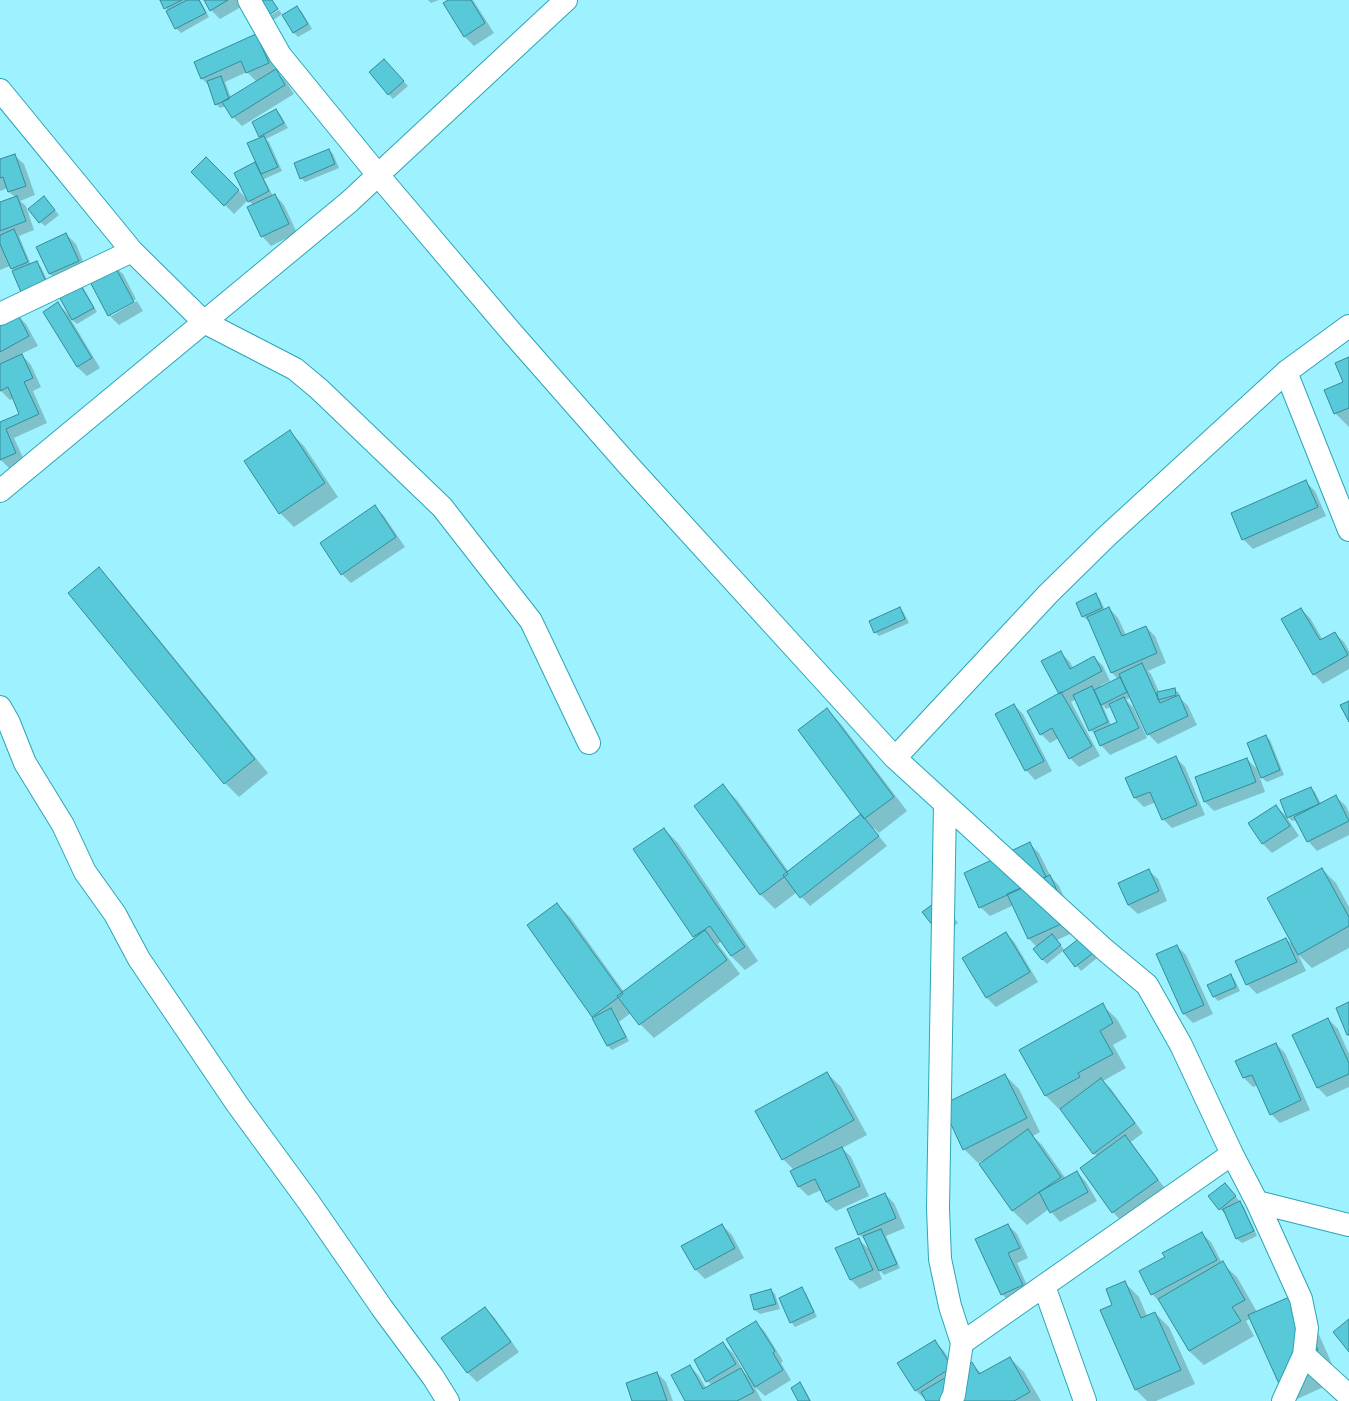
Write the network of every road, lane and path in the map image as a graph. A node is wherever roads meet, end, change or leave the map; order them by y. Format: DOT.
graph roads {
  1 [pos="249,0"];
  2 [pos="566,0"];
  3 [pos="0,90"];
  4 [pos="378,175"];
  5 [pos="132,251"];
  6 [pos="0,314"];
  7 [pos="204,322"];
  8 [pos="1349,326"];
  9 [pos="1286,372"];
  10 [pos="0,491"];
  11 [pos="1349,530"];
  12 [pos="0,707"];
  13 [pos="589,743"];
  14 [pos="895,758"];
  15 [pos="945,804"];
  16 [pos="1232,1154"];
  17 [pos="1257,1202"];
  18 [pos="1349,1225"];
  19 [pos="1044,1286"];
  20 [pos="962,1344"];
  21 [pos="1304,1355"];
  22 [pos="1349,1396"];
  23 [pos="448,1401"];
  24 [pos="952,1401"];
  25 [pos="1085,1401"];
  26 [pos="1283,1401"];
  1 -- 4 [label="street"];
  2 -- 4 [label="street"];
  3 -- 5 [label="street"];
  4 -- 7 [label="street"];
  4 -- 14 [label="street"];
  5 -- 6 [label="street"];
  5 -- 7 [label="street"];
  7 -- 10 [label="street"];
  7 -- 13 [label="street"];
  8 -- 9 [label="street"];
  9 -- 11 [label="street"];
  9 -- 14 [label="street"];
  12 -- 23 [label="street"];
  14 -- 15 [label="street"];
  15 -- 16 [label="street"];
  15 -- 20 [label="street"];
  16 -- 17 [label="street"];
  16 -- 19 [label="street"];
  17 -- 18 [label="street"];
  17 -- 21 [label="street"];
  19 -- 20 [label="street"];
  19 -- 25 [label="street"];
  20 -- 24 [label="street"];
  21 -- 22 [label="street"];
  21 -- 26 [label="street"];
}
